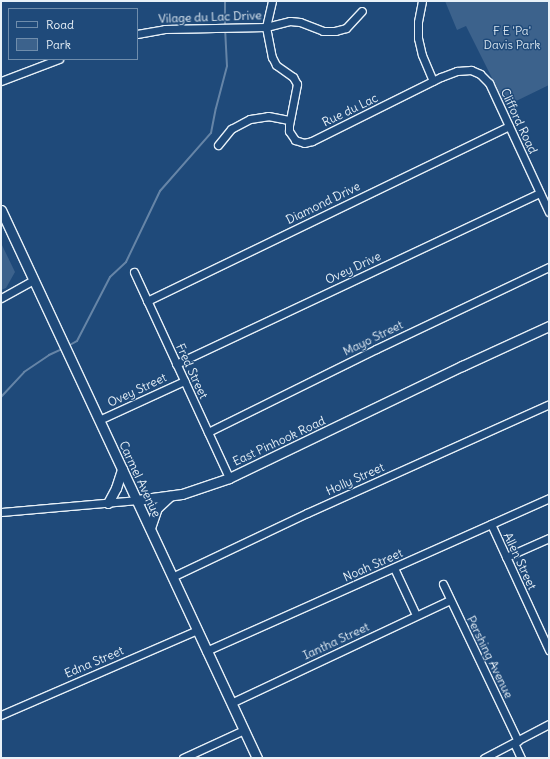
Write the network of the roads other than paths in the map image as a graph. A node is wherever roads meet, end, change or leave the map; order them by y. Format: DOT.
graph roads {
  1 [pos="272,1"];
  2 [pos="422,1"];
  3 [pos="362,11"];
  4 [pos="266,27"];
  5 [pos="138,34"];
  6 [pos="56,60"];
  7 [pos="1,81"];
  8 [pos="433,81"];
  9 [pos="489,83"];
  10 [pos="289,120"];
  11 [pos="509,126"];
  12 [pos="218,145"];
  13 [pos="540,193"];
  14 [pos="1,210"];
  15 [pos="549,212"];
  16 [pos="549,267"];
  17 [pos="134,272"];
  18 [pos="33,280"];
  19 [pos="1,298"];
  20 [pos="147,301"];
  21 [pos="549,326"];
  22 [pos="176,364"];
  23 [pos="184,380"];
  24 [pos="549,404"];
  25 [pos="99,420"];
  26 [pos="208,432"];
  27 [pos="122,469"];
  28 [pos="229,478"];
  29 [pos="170,496"];
  30 [pos="549,498"];
  31 [pos="137,500"];
  32 [pos="108,503"];
  33 [pos="1,512"];
  34 [pos="491,524"];
  35 [pos="150,528"];
  36 [pos="549,538"];
  37 [pos="506,557"];
  38 [pos="394,568"];
  39 [pos="172,577"];
  40 [pos="443,584"];
  41 [pos="450,600"];
  42 [pos="416,615"];
  43 [pos="197,630"];
  44 [pos="549,650"];
  45 [pos="206,651"];
  46 [pos="231,703"];
  47 [pos="1,715"];
  48 [pos="549,724"];
  49 [pos="244,730"];
  50 [pos="516,742"];
  51 [pos="183,758"];
  52 [pos="257,758"];
  53 [pos="484,758"];
  54 [pos="521,758"];
  1 -- 4 [label="street, Rue du Lac"];
  2 -- 8 [label="street"];
  3 -- 4 [label="street, Vilage du Lac Drive"];
  4 -- 5 [label="street, Vilage du Lac Drive"];
  4 -- 10 [label="street, Rue du Lac"];
  6 -- 7 [label="street"];
  8 -- 9 [label="street, Rue du Lac"];
  8 -- 10 [label="street, Rue du Lac"];
  9 -- 11 [label="street, Clifford Road"];
  10 -- 12 [label="street"];
  11 -- 13 [label="street, Clifford Road"];
  11 -- 20 [label="street, Diamond Drive"];
  13 -- 15 [label="street, Clifford Road"];
  13 -- 22 [label="street, Ovey Drive"];
  14 -- 18 [label="main road, Carmel Avenue"];
  16 -- 26 [label="street, Mayo Street"];
  17 -- 20 [label="street, Fred Street"];
  18 -- 19 [label="street"];
  18 -- 25 [label="main road, Carmel Avenue"];
  20 -- 22 [label="street, Fred Street"];
  21 -- 28 [label="main road, East Pinhook Road"];
  22 -- 23 [label="street, Fred Street"];
  23 -- 25 [label="street, Ovey Street"];
  23 -- 26 [label="street, Fred Street"];
  24 -- 39 [label="street, Holly Street"];
  25 -- 27 [label="main road, Carmel Avenue"];
  26 -- 28 [label="street, Fred Street"];
  27 -- 31 [label="main road, Carmel Avenue"];
  27 -- 32 [label="main road"];
  28 -- 29 [label="main road, East Pinhook Road"];
  29 -- 31 [label="main road, East Pinhook Road"];
  29 -- 35 [label="main road"];
  30 -- 34 [label="street, Noah Street"];
  31 -- 32 [label="street, East Pinhook Road"];
  31 -- 35 [label="main road, Carmel Avenue"];
  32 -- 33 [label="street, East Pinhook Road"];
  34 -- 37 [label="street, Allen Street"];
  34 -- 38 [label="street, Noah Street"];
  35 -- 39 [label="main road, Carmel Avenue"];
  36 -- 37 [label="street"];
  37 -- 44 [label="street, Allen Street"];
  38 -- 42 [label="street"];
  38 -- 45 [label="street, Noah Street"];
  39 -- 43 [label="main road, Carmel Avenue"];
  40 -- 41 [label="street, Pershing Avenue"];
  41 -- 42 [label="street, Iantha Street"];
  41 -- 50 [label="street, Pershing Avenue"];
  42 -- 46 [label="street, Iantha Street"];
  43 -- 45 [label="main road, Carmel Avenue"];
  43 -- 47 [label="street, Edna Street"];
  45 -- 46 [label="main road, Carmel Avenue"];
  46 -- 49 [label="main road, Carmel Avenue"];
  48 -- 50 [label="street"];
  49 -- 51 [label="street"];
  49 -- 52 [label="main road, Carmel Avenue"];
  50 -- 53 [label="street"];
  50 -- 54 [label="street, Pershing Avenue"];
}
